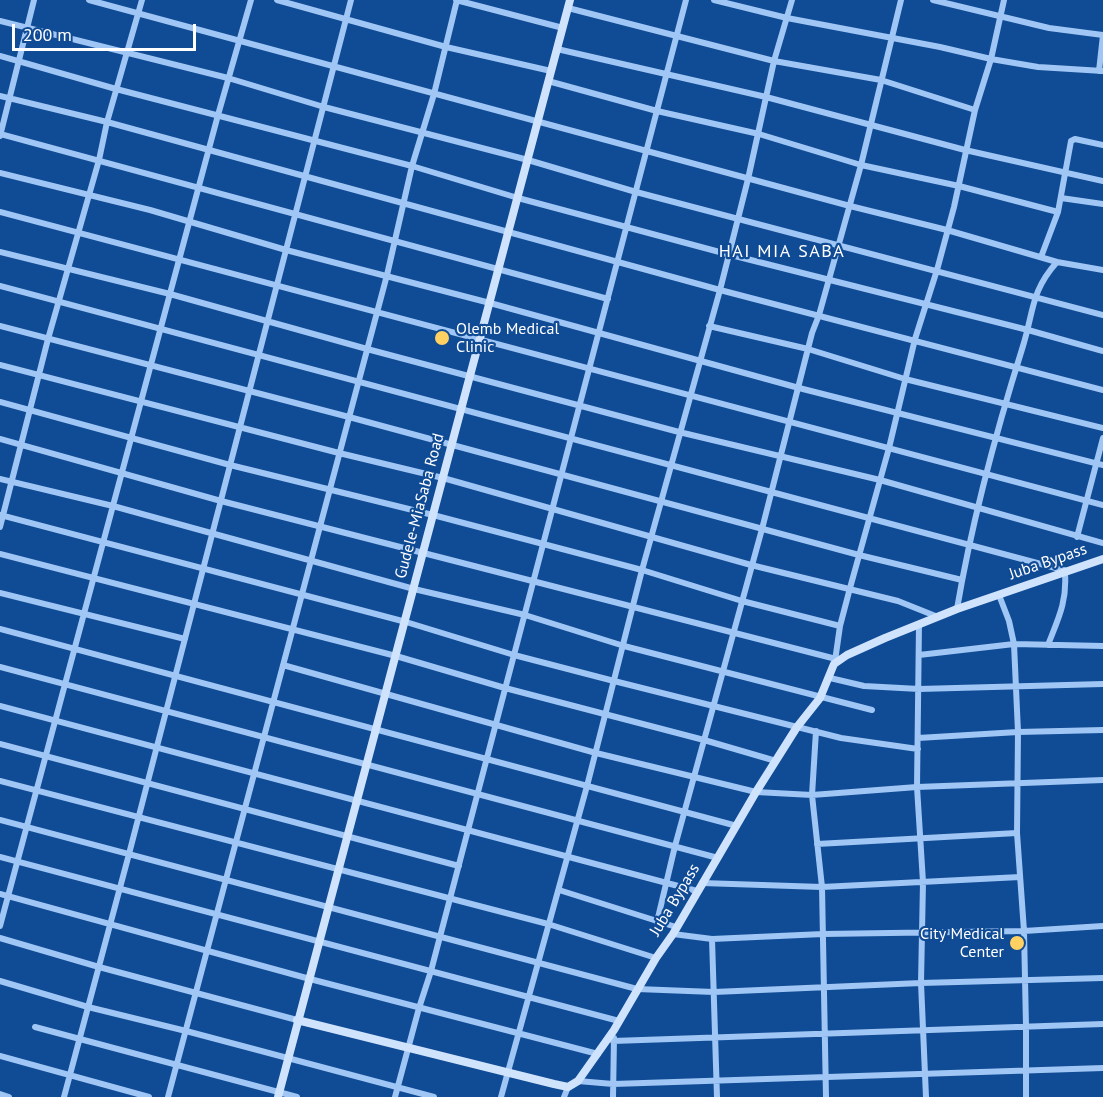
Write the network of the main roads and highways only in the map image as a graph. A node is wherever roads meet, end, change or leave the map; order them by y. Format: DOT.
graph roads {
  1 [pos="569,4"];
  2 [pos="1103,559"];
  3 [pos="297,1020"];
  4 [pos="279,1094"];
  1 -- 3 [label="main road, Gudele-MiaSaba Road"];
  2 -- 3 [label="main road, Juba Bypass"];
  3 -- 4 [label="main road"];
}
